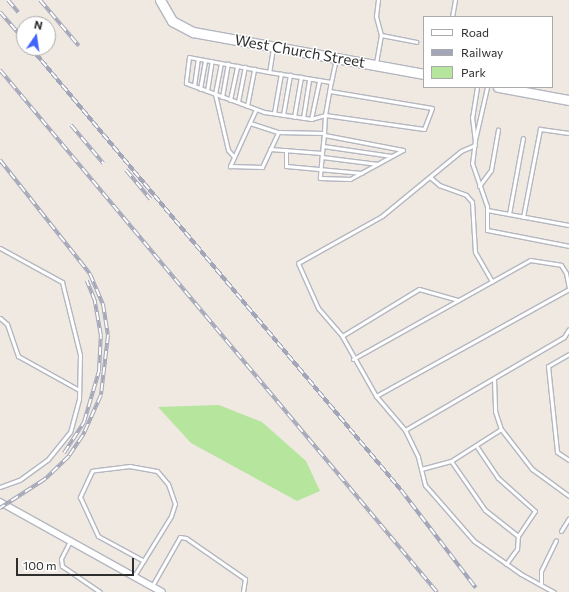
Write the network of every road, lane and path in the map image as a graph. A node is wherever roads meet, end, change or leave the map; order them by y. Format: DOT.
graph roads {
  1 [pos="160,0"];
  2 [pos="378,0"];
  3 [pos="455,0"];
  4 [pos="452,16"];
  5 [pos="381,35"];
  6 [pos="416,42"];
  7 [pos="273,46"];
  8 [pos="336,58"];
  9 [pos="198,59"];
  10 [pos="205,60"];
  11 [pos="212,61"];
  12 [pos="221,63"];
  13 [pos="228,64"];
  14 [pos="376,65"];
  15 [pos="237,66"];
  16 [pos="245,67"];
  17 [pos="254,69"];
  18 [pos="269,72"];
  19 [pos="281,74"];
  20 [pos="423,74"];
  21 [pos="290,75"];
  22 [pos="301,77"];
  23 [pos="309,79"];
  24 [pos="319,80"];
  25 [pos="331,82"];
  26 [pos="194,86"];
  27 [pos="477,88"];
  28 [pos="486,88"];
  29 [pos="503,88"];
  30 [pos="200,89"];
  31 [pos="207,91"];
  32 [pos="329,91"];
  33 [pos="215,94"];
  34 [pos="222,97"];
  35 [pos="230,100"];
  36 [pos="569,100"];
  37 [pos="238,102"];
  38 [pos="247,106"];
  39 [pos="256,109"];
  40 [pos="274,114"];
  41 [pos="284,115"];
  42 [pos="325,115"];
  43 [pos="294,117"];
  44 [pos="303,118"];
  45 [pos="311,120"];
  46 [pos="250,123"];
  47 [pos="498,130"];
  48 [pos="278,132"];
  49 [pos="569,133"];
  50 [pos="324,134"];
  51 [pos="523,138"];
  52 [pos="476,140"];
  53 [pos="475,145"];
  54 [pos="323,146"];
  55 [pos="270,149"];
  56 [pos="286,150"];
  57 [pos="322,153"];
  58 [pos="392,156"];
  59 [pos="234,157"];
  60 [pos="322,158"];
  61 [pos="378,164"];
  62 [pos="321,168"];
  63 [pos="363,173"];
  64 [pos="431,178"];
  65 [pos="479,186"];
  66 [pos="487,210"];
  67 [pos="509,214"];
  68 [pos="523,217"];
  69 [pos="569,225"];
  70 [pos="569,246"];
  71 [pos="0,248"];
  72 [pos="492,281"];
  73 [pos="569,289"];
  74 [pos="458,300"];
  75 [pos="0,318"];
  76 [pos="569,329"];
  77 [pos="342,336"];
  78 [pos="569,354"];
  79 [pos="353,359"];
  80 [pos="494,379"];
  81 [pos="79,390"];
  82 [pos="376,396"];
  83 [pos="501,429"];
  84 [pos="405,430"];
  85 [pos="477,447"];
  86 [pos="569,460"];
  87 [pos="451,461"];
  88 [pos="421,469"];
  89 [pos="0,487"];
  90 [pos="569,496"];
  91 [pos="0,502"];
  92 [pos="569,518"];
  93 [pos="561,532"];
  94 [pos="518,536"];
  95 [pos="556,540"];
  96 [pos="70,541"];
  97 [pos="144,561"];
  98 [pos="506,564"];
  99 [pos="134,576"];
  100 [pos="152,586"];
  101 [pos="541,586"];
  102 [pos="159,591"];
  103 [pos="100,592"];
  104 [pos="243,592"];
  105 [pos="554,592"];
  1 -- 7 [label="street, West Church Street"];
  2 -- 5 [label="lane"];
  3 -- 4 [label="lane"];
  5 -- 6 [label="lane"];
  5 -- 14 [label="lane"];
  7 -- 8 [label="street, West Church Street"];
  7 -- 18 [label="lane"];
  8 -- 14 [label="street, West Church Street"];
  8 -- 25 [label="lane"];
  9 -- 10 [label="lane"];
  9 -- 26 [label="lane"];
  9 -- 26 [label="lane"];
  10 -- 11 [label="lane"];
  10 -- 30 [label="lane"];
  11 -- 12 [label="lane"];
  11 -- 31 [label="lane"];
  12 -- 13 [label="lane"];
  12 -- 33 [label="lane"];
  13 -- 15 [label="lane"];
  13 -- 34 [label="lane"];
  14 -- 20 [label="street, West Church Street"];
  15 -- 16 [label="lane"];
  15 -- 35 [label="lane"];
  16 -- 17 [label="lane"];
  16 -- 37 [label="lane"];
  17 -- 18 [label="lane"];
  17 -- 38 [label="lane"];
  18 -- 19 [label="lane"];
  19 -- 21 [label="lane"];
  19 -- 40 [label="lane"];
  21 -- 22 [label="lane"];
  21 -- 41 [label="lane"];
  22 -- 23 [label="lane"];
  22 -- 43 [label="lane"];
  23 -- 24 [label="lane"];
  23 -- 44 [label="lane"];
  24 -- 25 [label="lane"];
  24 -- 45 [label="lane"];
  25 -- 32 [label="lane"];
  26 -- 30 [label="lane"];
  27 -- 52 [label="lane"];
  28 -- 52 [label="lane"];
  29 -- 36 [label="street"];
  30 -- 31 [label="lane"];
  31 -- 33 [label="lane"];
  32 -- 42 [label="lane"];
  32 -- 42 [label="lane"];
  33 -- 34 [label="lane"];
  33 -- 59 [label="lane"];
  34 -- 35 [label="lane"];
  35 -- 37 [label="lane"];
  37 -- 38 [label="lane"];
  38 -- 39 [label="lane"];
  39 -- 40 [label="lane"];
  39 -- 46 [label="lane"];
  40 -- 41 [label="lane"];
  41 -- 43 [label="lane"];
  42 -- 45 [label="lane"];
  42 -- 50 [label="lane"];
  43 -- 44 [label="lane"];
  44 -- 45 [label="lane"];
  46 -- 48 [label="lane"];
  46 -- 59 [label="lane"];
  47 -- 65 [label="lane"];
  48 -- 50 [label="lane"];
  48 -- 55 [label="lane"];
  49 -- 68 [label="lane"];
  50 -- 54 [label="lane"];
  50 -- 58 [label="lane"];
  51 -- 67 [label="lane"];
  52 -- 53 [label="lane"];
  53 -- 64 [label="lane"];
  53 -- 65 [label="lane"];
  54 -- 57 [label="lane"];
  54 -- 58 [label="lane"];
  55 -- 56 [label="lane"];
  55 -- 59 [label="lane"];
  56 -- 57 [label="lane"];
  56 -- 62 [label="lane"];
  57 -- 60 [label="lane"];
  58 -- 61 [label="lane"];
  60 -- 61 [label="lane"];
  60 -- 62 [label="lane"];
  61 -- 63 [label="lane"];
  62 -- 63 [label="lane"];
  62 -- 63 [label="lane"];
  64 -- 72 [label="lane"];
  64 -- 77 [label="lane"];
  65 -- 66 [label="lane"];
  66 -- 67 [label="lane"];
  66 -- 70 [label="lane"];
  67 -- 68 [label="lane"];
  68 -- 69 [label="lane"];
  71 -- 81 [label="lane"];
  72 -- 73 [label="lane"];
  72 -- 74 [label="lane"];
  73 -- 82 [label="lane"];
  74 -- 77 [label="lane"];
  74 -- 79 [label="lane"];
  75 -- 81 [label="lane"];
  76 -- 80 [label="lane"];
  77 -- 79 [label="lane"];
  78 -- 86 [label="lane"];
  79 -- 82 [label="lane"];
  80 -- 83 [label="lane"];
  80 -- 84 [label="lane"];
  81 -- 89 [label="lane"];
  82 -- 84 [label="lane"];
  83 -- 85 [label="lane"];
  83 -- 90 [label="lane"];
  84 -- 88 [label="lane"];
  85 -- 87 [label="lane"];
  85 -- 94 [label="lane"];
  87 -- 88 [label="lane"];
  87 -- 94 [label="lane"];
  88 -- 98 [label="lane"];
  91 -- 96 [label="street"];
  92 -- 93 [label="lane"];
  94 -- 98 [label="lane"];
  95 -- 101 [label="lane"];
  96 -- 99 [label="street"];
  96 -- 103 [label="lane"];
  97 -- 97 [label="lane"];
  97 -- 99 [label="lane"];
  98 -- 101 [label="lane"];
  99 -- 100 [label="street"];
  100 -- 102 [label="street"];
  100 -- 104 [label="lane"];
  101 -- 105 [label="lane"];
}
